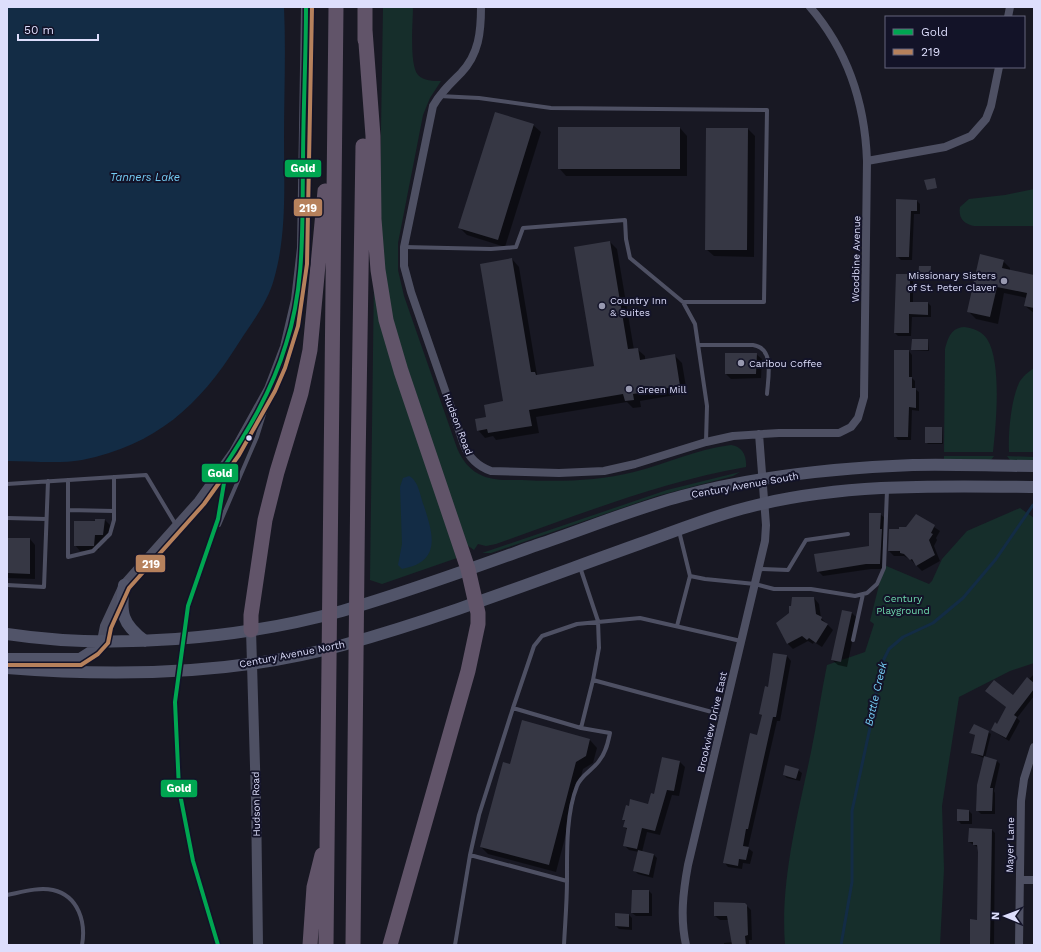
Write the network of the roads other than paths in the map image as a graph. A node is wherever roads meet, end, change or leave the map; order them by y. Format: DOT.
graph roads {
  1 [pos="306,7"];
  2 [pos="336,7"];
  3 [pos="366,7"];
  4 [pos="481,7"];
  5 [pos="810,7"];
  6 [pos="365,30"];
  7 [pos="336,46"];
  8 [pos="999,68"];
  9 [pos="438,96"];
  10 [pos="867,161"];
  11 [pos="404,247"];
  12 [pos="683,302"];
  13 [pos="698,345"];
  14 [pos="279,366"];
  15 [pos="767,394"];
  16 [pos="759,434"];
  17 [pos="706,442"];
  18 [pos="1034,466"];
  19 [pos="220,473"];
  20 [pos="114,477"];
  21 [pos="68,480"];
  22 [pos="762,480"];
  23 [pos="48,481"];
  24 [pos="7,484"];
  25 [pos="887,487"];
  26 [pos="1034,487"];
  27 [pos="764,503"];
  28 [pos="68,510"];
  29 [pos="114,511"];
  30 [pos="7,518"];
  31 [pos="46,519"];
  32 [pos="177,527"];
  33 [pos="678,530"];
  34 [pos="848,534"];
  35 [pos="209,547"];
  36 [pos="580,565"];
  37 [pos="759,569"];
  38 [pos="468,570"];
  39 [pos="690,576"];
  40 [pos="755,584"];
  41 [pos="7,585"];
  42 [pos="124,585"];
  43 [pos="863,594"];
  44 [pos="476,602"];
  45 [pos="598,621"];
  46 [pos="677,626"];
  47 [pos="251,630"];
  48 [pos="7,634"];
  49 [pos="741,640"];
  50 [pos="853,640"];
  51 [pos="102,641"];
  52 [pos="145,641"];
  53 [pos="7,659"];
  54 [pos="251,664"];
  55 [pos="7,668"];
  56 [pos="593,680"];
  57 [pos="513,708"];
  58 [pos="724,715"];
  59 [pos="581,728"];
  60 [pos="1034,747"];
  61 [pos="328,833"];
  62 [pos="470,855"];
  63 [pos="1020,880"];
  64 [pos="1034,880"];
  65 [pos="567,881"];
  66 [pos="7,895"];
  67 [pos="82,945"];
  68 [pos="218,945"];
  69 [pos="258,945"];
  70 [pos="310,945"];
  71 [pos="326,945"];
  72 [pos="353,945"];
  73 [pos="390,945"];
  74 [pos="455,945"];
  75 [pos="564,945"];
  76 [pos="686,945"];
  77 [pos="1018,945"];
  1 -- 14 [label="street"];
  2 -- 7 [label="highway"];
  3 -- 6 [label="highway"];
  4 -- 9 [label="street, Hudson Road"];
  5 -- 10 [label="street, Woodbine Avenue"];
  6 -- 38 [label="highway"];
  6 -- 72 [label="highway"];
  7 -- 47 [label="highway"];
  7 -- 61 [label="highway"];
  8 -- 10 [label="street"];
  9 -- 11 [label="street, Hudson Road"];
  9 -- 12 [label="lane"];
  10 -- 16 [label="street, Woodbine Avenue"];
  11 -- 12 [label="lane"];
  11 -- 17 [label="street, Hudson Road"];
  12 -- 13 [label="lane"];
  13 -- 15 [label="lane"];
  13 -- 17 [label="lane"];
  14 -- 19 [label="street"];
  14 -- 35 [label="lane"];
  16 -- 17 [label="street, Hudson Road"];
  16 -- 22 [label="street"];
  18 -- 22 [label="main road, Century Avenue South"];
  19 -- 32 [label="street"];
  19 -- 35 [label="lane"];
  20 -- 21 [label="lane"];
  20 -- 29 [label="lane"];
  20 -- 32 [label="lane"];
  21 -- 23 [label="lane"];
  21 -- 28 [label="lane"];
  22 -- 27 [label="street"];
  22 -- 38 [label="main road, Century Avenue South"];
  23 -- 24 [label="lane"];
  23 -- 31 [label="lane"];
  25 -- 26 [label="main road"];
  25 -- 27 [label="main road"];
  25 -- 43 [label="lane"];
  27 -- 33 [label="main road"];
  27 -- 37 [label="street, Brookview Drive East"];
  28 -- 29 [label="lane"];
  28 -- 29 [label="lane"];
  30 -- 31 [label="lane"];
  31 -- 41 [label="lane"];
  32 -- 42 [label="street"];
  33 -- 36 [label="main road"];
  33 -- 39 [label="lane"];
  34 -- 37 [label="lane"];
  35 -- 68 [label="lane"];
  36 -- 44 [label="main road"];
  36 -- 45 [label="lane"];
  37 -- 40 [label="street, Brookview Drive East"];
  38 -- 44 [label="highway"];
  38 -- 47 [label="main road"];
  39 -- 40 [label="lane"];
  39 -- 46 [label="lane"];
  40 -- 43 [label="lane"];
  40 -- 49 [label="street, Brookview Drive East"];
  42 -- 51 [label="street"];
  42 -- 52 [label="main road"];
  43 -- 50 [label="lane"];
  44 -- 54 [label="main road, Century Avenue North"];
  44 -- 73 [label="highway"];
  45 -- 46 [label="lane"];
  45 -- 56 [label="lane"];
  45 -- 57 [label="lane"];
  46 -- 49 [label="lane"];
  47 -- 52 [label="main road"];
  47 -- 54 [label="street, Hudson Road"];
  48 -- 51 [label="main road"];
  49 -- 58 [label="street, Brookview Drive East"];
  51 -- 52 [label="main road"];
  51 -- 53 [label="main road"];
  54 -- 55 [label="main road, Century Avenue North"];
  54 -- 69 [label="street, Hudson Road"];
  56 -- 58 [label="lane"];
  56 -- 59 [label="lane"];
  57 -- 59 [label="lane"];
  57 -- 62 [label="lane"];
  58 -- 76 [label="street, Brookview Drive East"];
  59 -- 65 [label="lane"];
  60 -- 63 [label="street, Mayer Lane"];
  61 -- 70 [label="highway"];
  61 -- 71 [label="highway"];
  62 -- 65 [label="lane"];
  62 -- 74 [label="lane"];
  63 -- 64 [label="street"];
  63 -- 77 [label="street, Mayer Lane"];
  65 -- 75 [label="lane"];
  66 -- 67 [label="lane"];
}
